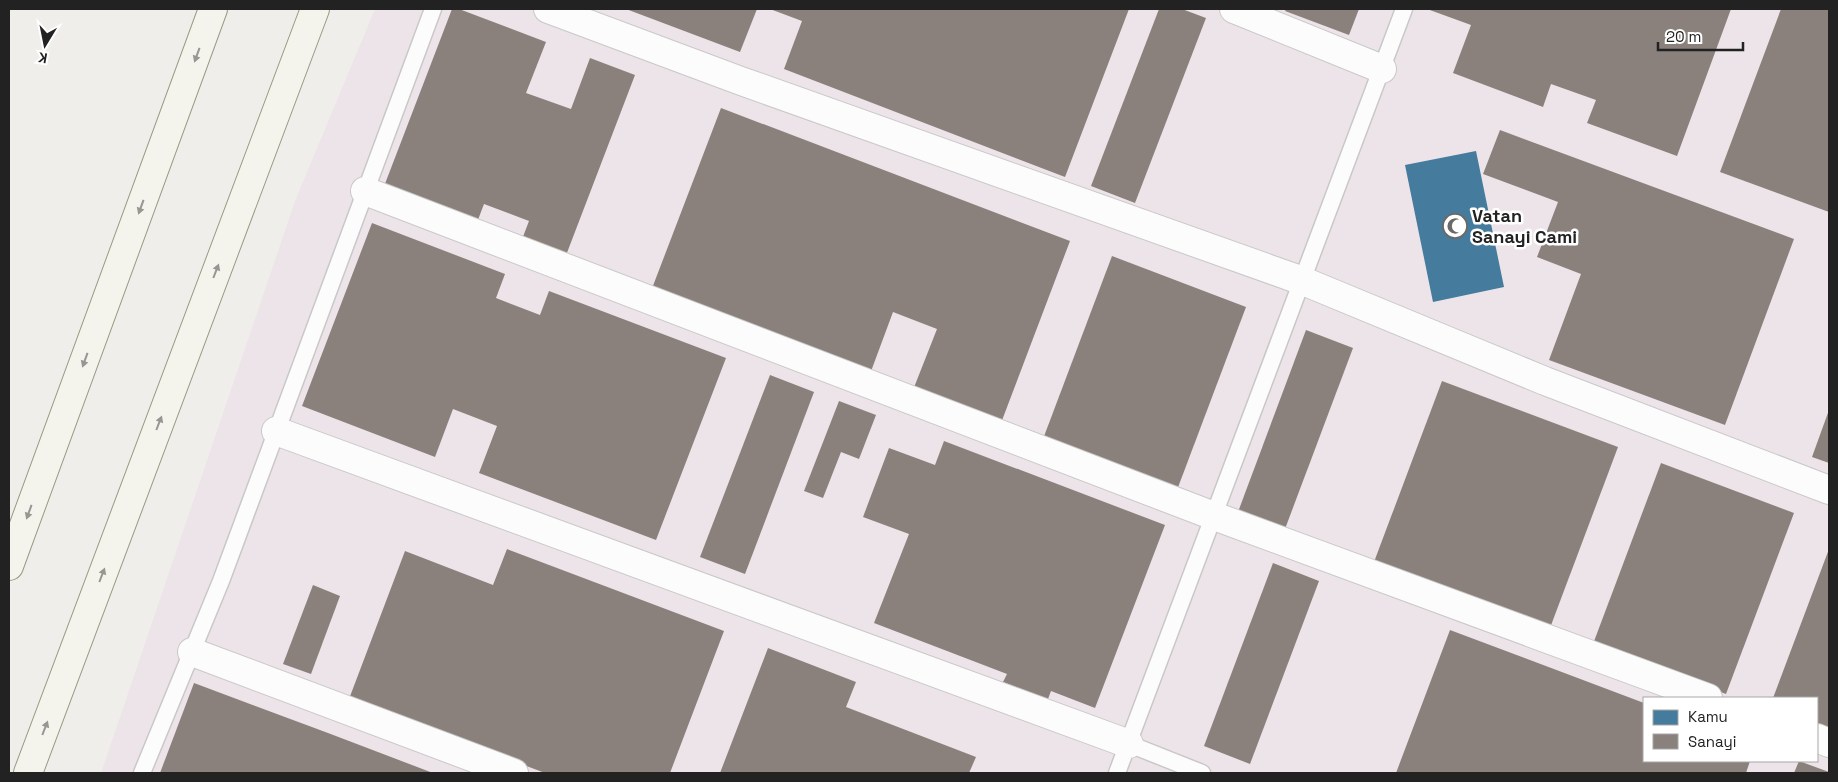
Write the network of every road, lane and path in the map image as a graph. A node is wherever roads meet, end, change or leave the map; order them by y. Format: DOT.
graph roads {
  1 [pos="214,9"];
  2 [pos="315,9"];
  3 [pos="433,9"];
  4 [pos="548,9"];
  5 [pos="1234,9"];
  6 [pos="1404,9"];
  7 [pos="1382,69"];
  8 [pos="365,191"];
  9 [pos="1303,280"];
  10 [pos="276,431"];
  11 [pos="1829,490"];
  12 [pos="1214,516"];
  13 [pos="12,550"];
  14 [pos="192,652"];
  15 [pos="1705,697"];
  16 [pos="1129,744"];
  17 [pos="28,773"];
  18 [pos="142,773"];
  19 [pos="514,773"];
  20 [pos="1117,773"];
  21 [pos="1202,773"];
  1 -- 13 [label="main road, one-way"];
  17 -- 2 [label="main road, one-way"];
  3 -- 8 [label="lane"];
  4 -- 9 [label="street"];
  5 -- 7 [label="street"];
  6 -- 7 [label="lane"];
  7 -- 9 [label="lane"];
  8 -- 10 [label="lane"];
  8 -- 12 [label="street"];
  9 -- 11 [label="street"];
  9 -- 12 [label="lane"];
  10 -- 14 [label="lane"];
  10 -- 16 [label="street"];
  12 -- 15 [label="street"];
  12 -- 16 [label="lane"];
  14 -- 18 [label="lane"];
  14 -- 19 [label="street"];
  16 -- 20 [label="lane"];
  16 -- 21 [label="lane"];
}
